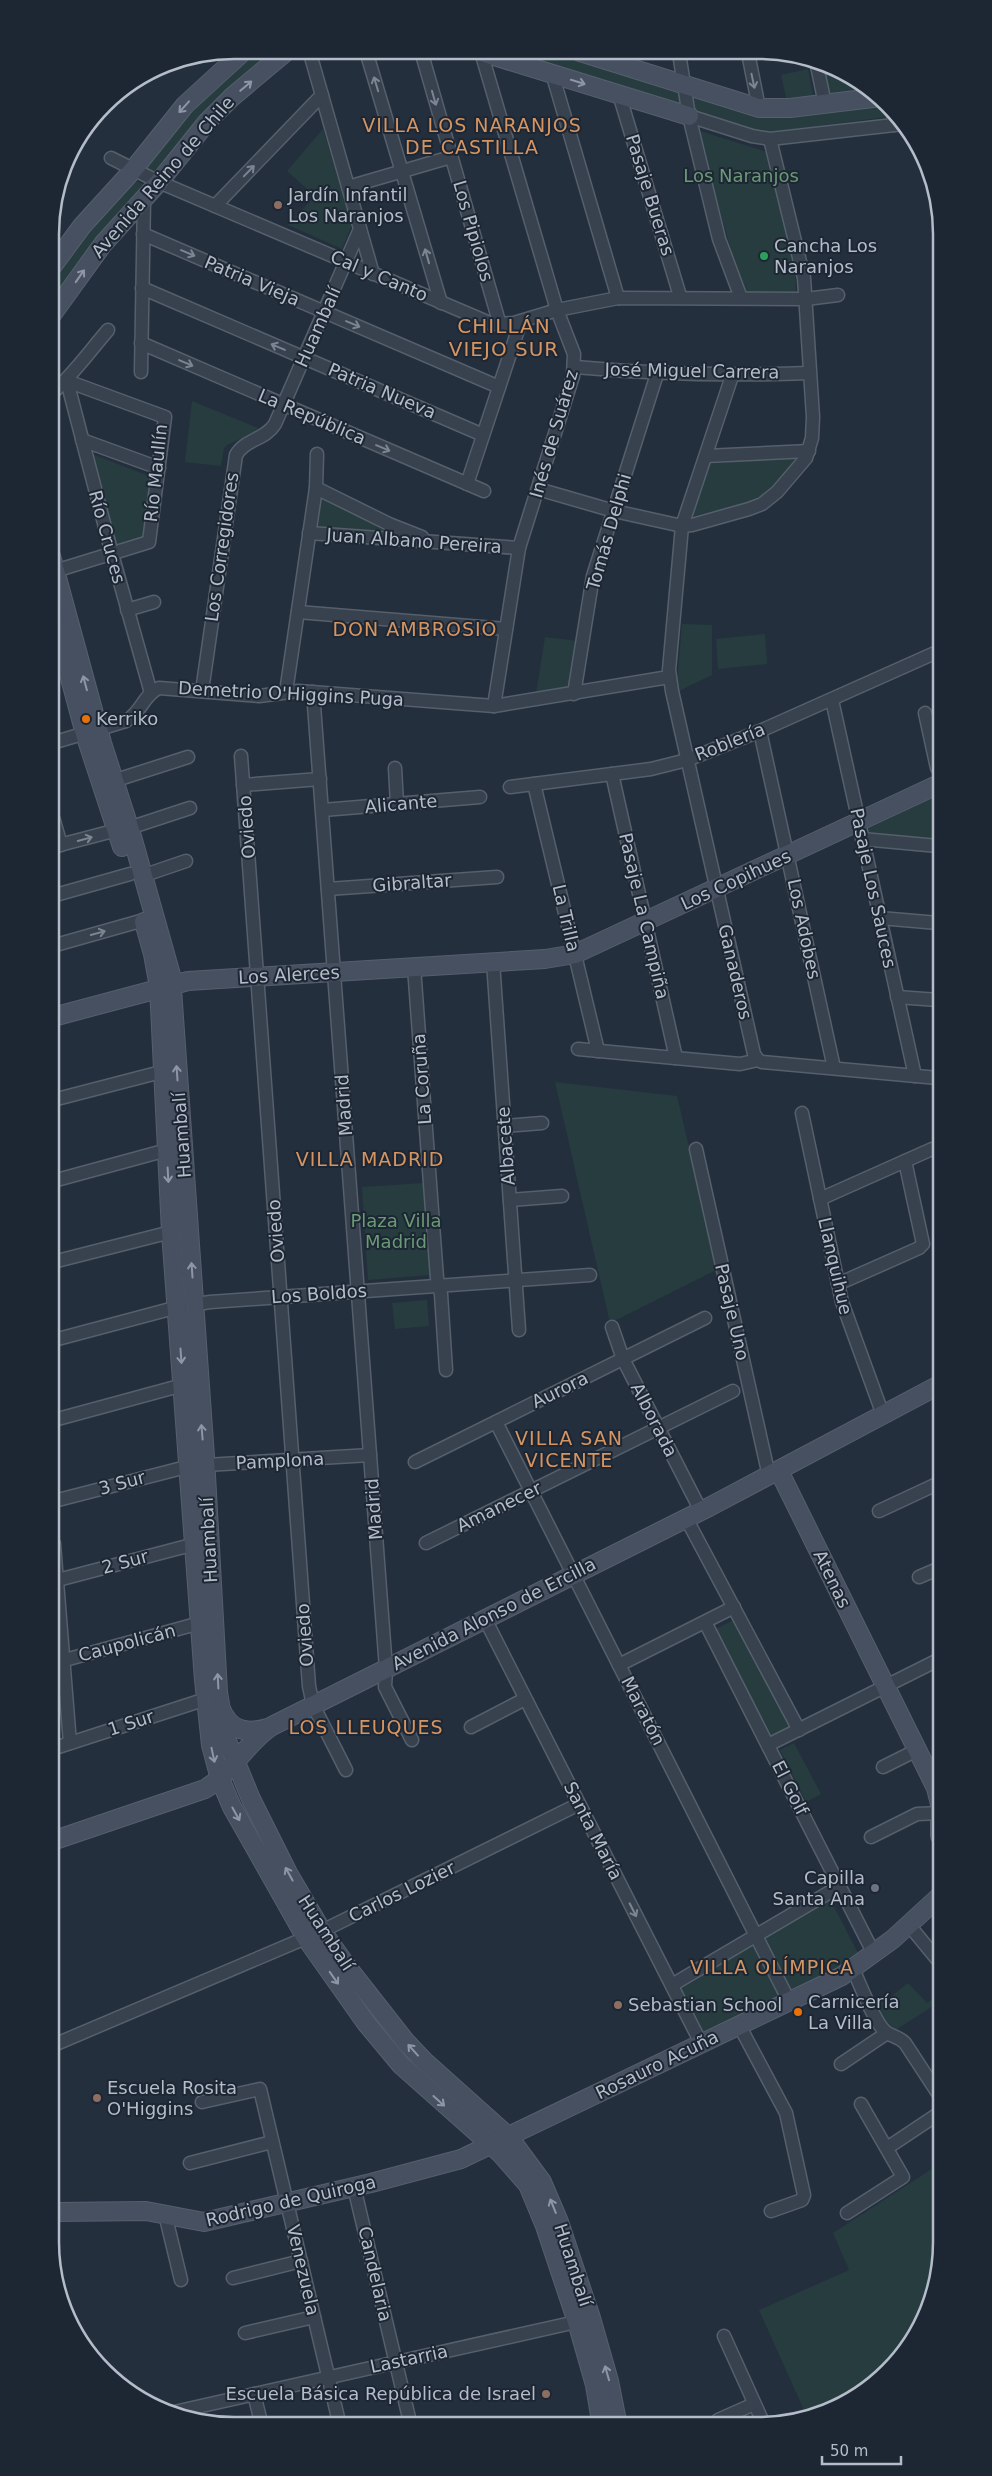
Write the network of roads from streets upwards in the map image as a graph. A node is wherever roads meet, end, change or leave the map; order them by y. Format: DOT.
graph roads {
  1 [pos="235,59"];
  2 [pos="277,59"];
  3 [pos="312,59"];
  4 [pos="368,59"];
  5 [pos="423,59"];
  6 [pos="483,59"];
  7 [pos="504,59"];
  8 [pos="614,59"];
  9 [pos="680,59"];
  10 [pos="749,59"];
  11 [pos="818,69"];
  12 [pos="552,74"];
  13 [pos="686,85"];
  14 [pos="619,94"];
  15 [pos="322,96"];
  16 [pos="869,98"];
  17 [pos="825,104"];
  18 [pos="759,108"];
  19 [pos="689,116"];
  20 [pos="892,121"];
  21 [pos="770,139"];
  22 [pos="111,158"];
  23 [pos="452,158"];
  24 [pos="133,170"];
  25 [pos="402,172"];
  26 [pos="159,182"];
  27 [pos="348,187"];
  28 [pos="144,198"];
  29 [pos="216,206"];
  30 [pos="360,229"];
  31 [pos="143,234"];
  32 [pos="59,256"];
  33 [pos="346,262"];
  34 [pos="373,274"];
  35 [pos="142,288"];
  36 [pos="838,295"];
  37 [pos="680,296"];
  38 [pos="618,298"];
  39 [pos="741,298"];
  40 [pos="806,298"];
  41 [pos="441,303"];
  42 [pos="59,305"];
  43 [pos="557,310"];
  44 [pos="324,312"];
  45 [pos="521,321"];
  46 [pos="500,325"];
  47 [pos="108,330"];
  48 [pos="141,343"];
  49 [pos="304,358"];
  50 [pos="575,368"];
  51 [pos="141,372"];
  52 [pos="809,373"];
  53 [pos="657,374"];
  54 [pos="732,376"];
  55 [pos="67,380"];
  56 [pos="59,387"];
  57 [pos="499,387"];
  58 [pos="283,405"];
  59 [pos="275,424"];
  60 [pos="483,435"];
  61 [pos="82,440"];
  62 [pos="809,452"];
  63 [pos="317,454"];
  64 [pos="706,456"];
  65 [pos="159,468"];
  66 [pos="467,484"];
  67 [pos="316,488"];
  68 [pos="538,489"];
  69 [pos="484,491"];
  70 [pos="614,511"];
  71 [pos="682,526"];
  72 [pos="309,533"];
  73 [pos="434,542"];
  74 [pos="519,548"];
  75 [pos="112,554"];
  76 [pos="59,562"];
  77 [pos="59,589"];
  78 [pos="154,602"];
  79 [pos="127,610"];
  80 [pos="298,612"];
  81 [pos="506,628"];
  82 [pos="59,631"];
  83 [pos="933,654"];
  84 [pos="669,677"];
  85 [pos="202,691"];
  86 [pos="286,692"];
  87 [pos="313,692"];
  88 [pos="152,693"];
  89 [pos="574,694"];
  90 [pos="832,700"];
  91 [pos="494,706"];
  92 [pos="925,713"];
  93 [pos="760,731"];
  94 [pos="92,732"];
  95 [pos="59,741"];
  96 [pos="933,747"];
  97 [pos="241,756"];
  98 [pos="188,757"];
  99 [pos="687,760"];
  100 [pos="395,768"];
  101 [pos="612,774"];
  102 [pos="320,779"];
  103 [pos="113,781"];
  104 [pos="534,784"];
  105 [pos="244,785"];
  106 [pos="510,787"];
  107 [pos="933,788"];
  108 [pos="480,797"];
  109 [pos="398,804"];
  110 [pos="190,808"];
  111 [pos="323,810"];
  112 [pos="123,829"];
  113 [pos="860,830"];
  114 [pos="59,845"];
  115 [pos="933,845"];
  116 [pos="788,855"];
  117 [pos="186,861"];
  118 [pos="136,875"];
  119 [pos="496,877"];
  120 [pos="328,889"];
  121 [pos="716,889"];
  122 [pos="59,894"];
  123 [pos="880,918"];
  124 [pos="144,920"];
  125 [pos="645,922"];
  126 [pos="933,923"];
  127 [pos="59,944"];
  128 [pos="574,954"];
  129 [pos="530,960"];
  130 [pos="493,962"];
  131 [pos="414,967"];
  132 [pos="334,972"];
  133 [pos="258,977"];
  134 [pos="165,986"];
  135 [pos="897,998"];
  136 [pos="933,1000"];
  137 [pos="59,1015"];
  138 [pos="578,1049"];
  139 [pos="598,1051"];
  140 [pos="676,1058"];
  141 [pos="758,1060"];
  142 [pos="834,1068"];
  143 [pos="162,1072"];
  144 [pos="915,1076"];
  145 [pos="933,1078"];
  146 [pos="59,1098"];
  147 [pos="802,1113"];
  148 [pos="542,1122"];
  149 [pos="504,1126"];
  150 [pos="696,1148"];
  151 [pos="932,1149"];
  152 [pos="167,1150"];
  153 [pos="905,1161"];
  154 [pos="59,1179"];
  155 [pos="562,1196"];
  156 [pos="820,1199"];
  157 [pos="510,1200"];
  158 [pos="172,1232"];
  159 [pos="59,1260"];
  160 [pos="590,1275"];
  161 [pos="515,1280"];
  162 [pos="838,1284"];
  163 [pos="439,1286"];
  164 [pos="358,1291"];
  165 [pos="281,1297"];
  166 [pos="186,1306"];
  167 [pos="705,1318"];
  168 [pos="612,1327"];
  169 [pos="519,1330"];
  170 [pos="59,1339"];
  171 [pos="623,1359"];
  172 [pos="446,1370"];
  173 [pos="183,1385"];
  174 [pos="933,1388"];
  175 [pos="733,1391"];
  176 [pos="883,1415"];
  177 [pos="59,1419"];
  178 [pos="496,1422"];
  179 [pos="658,1428"];
  180 [pos="370,1455"];
  181 [pos="293,1460"];
  182 [pos="415,1462"];
  183 [pos="197,1466"];
  184 [pos="774,1473"];
  185 [pos="933,1486"];
  186 [pos="531,1491"];
  187 [pos="59,1500"];
  188 [pos="879,1511"];
  189 [pos="694,1514"];
  190 [pos="426,1543"];
  191 [pos="195,1544"];
  192 [pos="933,1571"];
  193 [pos="574,1574"];
  194 [pos="919,1577"];
  195 [pos="59,1579"];
  196 [pos="734,1607"];
  197 [pos="484,1619"];
  198 [pos="705,1622"];
  199 [pos="200,1623"];
  200 [pos="59,1661"];
  201 [pos="933,1662"];
  202 [pos="619,1665"];
  203 [pos="386,1669"];
  204 [pos="885,1686"];
  205 [pos="526,1699"];
  206 [pos="213,1702"];
  207 [pos="313,1705"];
  208 [pos="272,1726"];
  209 [pos="471,1727"];
  210 [pos="799,1730"];
  211 [pos="412,1740"];
  212 [pos="70,1743"];
  213 [pos="768,1745"];
  214 [pos="59,1747"];
  215 [pos="917,1750"];
  216 [pos="234,1763"];
  217 [pos="883,1767"];
  218 [pos="346,1770"];
  219 [pos="220,1779"];
  220 [pos="933,1782"];
  221 [pos="579,1804"];
  222 [pos="933,1813"];
  223 [pos="871,1837"];
  224 [pos="59,1839"];
  225 [pos="840,1886"];
  226 [pos="933,1902"];
  227 [pos="909,1925"];
  228 [pos="314,1935"];
  229 [pos="756,1936"];
  230 [pos="874,1954"];
  231 [pos="933,1954"];
  232 [pos="853,1969"];
  233 [pos="672,1986"];
  234 [pos="789,2001"];
  235 [pos="739,2025"];
  236 [pos="887,2033"];
  237 [pos="59,2043"];
  238 [pos="701,2044"];
  239 [pos="841,2064"];
  240 [pos="933,2086"];
  241 [pos="202,2102"];
  242 [pos="861,2104"];
  243 [pos="933,2117"];
  244 [pos="509,2137"];
  245 [pos="272,2142"];
  246 [pos="492,2145"];
  247 [pos="887,2148"];
  248 [pos="190,2163"];
  249 [pos="354,2187"];
  250 [pos="287,2203"];
  251 [pos="59,2212"];
  252 [pos="771,2212"];
  253 [pos="847,2213"];
  254 [pos="165,2214"];
  255 [pos="301,2262"];
  256 [pos="233,2278"];
  257 [pos="181,2280"];
  258 [pos="314,2317"];
  259 [pos="584,2320"];
  260 [pos="245,2333"];
  261 [pos="724,2336"];
  262 [pos="396,2362"];
  263 [pos="328,2377"];
  264 [pos="254,2394"];
  265 [pos="754,2404"];
  266 [pos="189,2411"];
  267 [pos="260,2417"];
  268 [pos="338,2417"];
  269 [pos="409,2417"];
  270 [pos="601,2417"];
  271 [pos="616,2417"];
  272 [pos="725,2417"];
  273 [pos="760,2417"];
  1 -- 24 [label="street, Avenida Reino de Chile, one-way"];
  26 -- 2 [label="street, Avenida Reino de Chile, one-way"];
  3 -- 15 [label="street"];
  25 -- 4 [label="street, one-way"];
  5 -- 23 [label="street, Los Pipiolos, one-way"];
  6 -- 43 [label="street, Inés de Suárez"];
  7 -- 12 [label="street"];
  8 -- 13 [label="street"];
  9 -- 13 [label="street"];
  10 -- 18 [label="street, one-way"];
  11 -- 17 [label="street"];
  12 -- 14 [label="street, one-way"];
  12 -- 38 [label="street"];
  13 -- 18 [label="street"];
  13 -- 19 [label="street"];
  14 -- 19 [label="street"];
  14 -- 37 [label="street, Pasaje Bueras"];
  15 -- 27 [label="street"];
  29 -- 15 [label="street, one-way"];
  16 -- 17 [label="street"];
  17 -- 18 [label="street"];
  19 -- 21 [label="street"];
  19 -- 39 [label="street"];
  20 -- 21 [label="street"];
  21 -- 40 [label="street"];
  22 -- 24 [label="street, Cal y Canto"];
  23 -- 25 [label="street"];
  23 -- 46 [label="street, Los Pipiolos"];
  24 -- 26 [label="street, Cal y Canto"];
  24 -- 32 [label="street, Avenida Reino de Chile"];
  25 -- 27 [label="street"];
  41 -- 25 [label="street, one-way"];
  26 -- 28 [label="street, Avenida Reino de Chile"];
  26 -- 29 [label="street, Cal y Canto"];
  27 -- 30 [label="street"];
  28 -- 31 [label="street"];
  42 -- 28 [label="street, Avenida Reino de Chile, one-way"];
  29 -- 33 [label="street, Cal y Canto"];
  30 -- 33 [label="street, Huambalí"];
  30 -- 34 [label="street"];
  31 -- 35 [label="street"];
  31 -- 44 [label="street, Patria Vieja, one-way"];
  33 -- 34 [label="street, Cal y Canto"];
  33 -- 44 [label="street, Huambalí"];
  34 -- 41 [label="street, Cal y Canto"];
  35 -- 48 [label="street"];
  49 -- 35 [label="street, Patria Nueva, one-way"];
  36 -- 40 [label="street, Cal y Canto"];
  37 -- 38 [label="street, Cal y Canto"];
  37 -- 39 [label="street, Cal y Canto"];
  38 -- 43 [label="street, Cal y Canto"];
  39 -- 40 [label="street, Cal y Canto"];
  40 -- 52 [label="street"];
  41 -- 46 [label="street, Cal y Canto"];
  43 -- 45 [label="street, Cal y Canto"];
  43 -- 50 [label="street, Inés de Suárez"];
  44 -- 49 [label="street, Huambalí"];
  44 -- 57 [label="street, Patria Vieja, one-way"];
  45 -- 46 [label="street, Cal y Canto"];
  45 -- 57 [label="street"];
  47 -- 55 [label="street"];
  48 -- 51 [label="street"];
  48 -- 58 [label="street, La República, one-way"];
  49 -- 58 [label="street, Huambalí"];
  49 -- 60 [label="street, Patria Nueva"];
  50 -- 53 [label="street, José Miguel Carrera"];
  50 -- 68 [label="street, Inés de Suárez"];
  52 -- 54 [label="street, José Miguel Carrera"];
  52 -- 62 [label="street"];
  53 -- 54 [label="street, José Miguel Carrera"];
  53 -- 70 [label="street, Tomás Delphi"];
  54 -- 64 [label="street, Ganaderos"];
  55 -- 56 [label="street"];
  55 -- 61 [label="street, Río Cruces"];
  55 -- 65 [label="street, Río Maullín"];
  57 -- 60 [label="street"];
  58 -- 59 [label="street, Huambalí"];
  58 -- 66 [label="street, La República, one-way"];
  59 -- 85 [label="street, Los Corregidores"];
  60 -- 66 [label="street"];
  61 -- 65 [label="street"];
  61 -- 75 [label="street, Río Cruces"];
  62 -- 64 [label="street"];
  62 -- 71 [label="street"];
  63 -- 67 [label="street"];
  64 -- 71 [label="street, Ganaderos"];
  65 -- 75 [label="street, Río Maullín"];
  66 -- 69 [label="street, La República"];
  67 -- 72 [label="street"];
  67 -- 73 [label="street"];
  68 -- 70 [label="street"];
  68 -- 74 [label="street, Inés de Suárez"];
  70 -- 71 [label="street"];
  70 -- 89 [label="street, Tomás Delphi"];
  71 -- 84 [label="street, Ganaderos"];
  72 -- 73 [label="street, Juan Albano Pereira"];
  72 -- 80 [label="street"];
  73 -- 74 [label="street, Juan Albano Pereira"];
  74 -- 81 [label="street, Inés de Suárez"];
  75 -- 76 [label="street"];
  75 -- 79 [label="street, Río Cruces"];
  94 -- 77 [label="street, Huambalí, one-way"];
  78 -- 79 [label="street"];
  79 -- 88 [label="street, Río Cruces"];
  80 -- 81 [label="street"];
  80 -- 86 [label="street"];
  81 -- 91 [label="street, Inés de Suárez"];
  82 -- 94 [label="street, Huambalí"];
  83 -- 90 [label="street, Roblería"];
  84 -- 89 [label="street, Demetrio O'Higgins Puga"];
  84 -- 99 [label="street, Ganaderos"];
  85 -- 86 [label="street, Demetrio O'Higgins Puga"];
  85 -- 88 [label="street, Demetrio O'Higgins Puga"];
  86 -- 87 [label="street, Demetrio O'Higgins Puga"];
  87 -- 91 [label="street, Demetrio O'Higgins Puga"];
  87 -- 102 [label="street, Madrid"];
  88 -- 94 [label="street"];
  89 -- 91 [label="street, Demetrio O'Higgins Puga"];
  90 -- 93 [label="street, Roblería"];
  90 -- 113 [label="street, Pasaje Los Sauces"];
  92 -- 96 [label="street"];
  93 -- 99 [label="street, Roblería"];
  93 -- 116 [label="street, Los Adobes"];
  94 -- 95 [label="street"];
  94 -- 103 [label="street, Huambalí"];
  94 -- 112 [label="street, Huambalí"];
  97 -- 105 [label="street, Oviedo"];
  98 -- 103 [label="street"];
  99 -- 101 [label="street, Roblería"];
  99 -- 121 [label="street, Ganaderos"];
  100 -- 109 [label="street"];
  101 -- 104 [label="street, Roblería"];
  101 -- 125 [label="street, Pasaje La Campiña"];
  102 -- 105 [label="street"];
  102 -- 111 [label="street, Madrid"];
  103 -- 112 [label="street, Huambalí"];
  104 -- 106 [label="street, Roblería"];
  104 -- 128 [label="street, La Trilla"];
  105 -- 133 [label="street, Oviedo"];
  107 -- 113 [label="street, Los Copihues"];
  108 -- 109 [label="street, Alicante"];
  109 -- 111 [label="street, Alicante"];
  110 -- 112 [label="street"];
  111 -- 120 [label="street, Madrid"];
  114 -- 112 [label="street, one-way"];
  112 -- 118 [label="street, Huambalí"];
  113 -- 115 [label="street"];
  113 -- 116 [label="street, Los Copihues"];
  113 -- 123 [label="street, Pasaje Los Sauces"];
  116 -- 121 [label="street, Los Copihues"];
  116 -- 142 [label="street, Los Adobes"];
  117 -- 118 [label="street"];
  118 -- 122 [label="street"];
  118 -- 124 [label="street, Huambalí"];
  118 -- 134 [label="street, Huambalí"];
  119 -- 120 [label="street, Gibraltar"];
  120 -- 132 [label="street, Madrid"];
  121 -- 125 [label="street, Los Copihues"];
  121 -- 141 [label="street, Ganaderos"];
  123 -- 126 [label="street"];
  123 -- 135 [label="street, Pasaje Los Sauces"];
  127 -- 124 [label="street, one-way"];
  124 -- 134 [label="street, Huambalí"];
  125 -- 128 [label="street, Los Copihues"];
  125 -- 140 [label="street, Pasaje La Campiña"];
  128 -- 129 [label="street, Los Copihues"];
  128 -- 139 [label="street, La Trilla"];
  129 -- 130 [label="street, Los Alerces"];
  130 -- 131 [label="street, Los Alerces"];
  130 -- 149 [label="street, Albacete"];
  131 -- 132 [label="street, Los Alerces"];
  131 -- 163 [label="street, La Coruña"];
  132 -- 133 [label="street, Los Alerces"];
  132 -- 164 [label="street, Madrid"];
  133 -- 134 [label="street, Los Alerces"];
  133 -- 165 [label="street, Oviedo"];
  134 -- 137 [label="street, Los Alerces"];
  134 -- 143 [label="street, Huambalí"];
  166 -- 134 [label="street, Huambalí, one-way"];
  135 -- 136 [label="street"];
  135 -- 144 [label="street, Pasaje Los Sauces"];
  138 -- 139 [label="street"];
  139 -- 140 [label="street"];
  140 -- 141 [label="street"];
  141 -- 142 [label="street"];
  142 -- 144 [label="street"];
  143 -- 146 [label="street"];
  143 -- 152 [label="street, Huambalí"];
  144 -- 145 [label="street"];
  147 -- 156 [label="street, Llanquihue"];
  148 -- 149 [label="street"];
  149 -- 157 [label="street, Albacete"];
  150 -- 184 [label="street, Pasaje Uno"];
  151 -- 153 [label="street"];
  152 -- 154 [label="street"];
  152 -- 158 [label="street, Huambalí, one-way"];
  153 -- 156 [label="street"];
  153 -- 162 [label="street"];
  155 -- 157 [label="street"];
  156 -- 162 [label="street, Llanquihue"];
  157 -- 161 [label="street, Albacete"];
  158 -- 159 [label="street"];
  158 -- 166 [label="street, Huambalí"];
  160 -- 161 [label="street, Los Boldos"];
  161 -- 163 [label="street, Los Boldos"];
  161 -- 169 [label="street, Albacete"];
  162 -- 176 [label="street, Llanquihue"];
  163 -- 164 [label="street, Los Boldos"];
  163 -- 172 [label="street, La Coruña"];
  164 -- 165 [label="street, Los Boldos"];
  164 -- 180 [label="street, Madrid"];
  165 -- 166 [label="street, Los Boldos"];
  165 -- 181 [label="street, Oviedo"];
  166 -- 170 [label="street, Los Boldos"];
  166 -- 173 [label="street, Huambalí, one-way"];
  183 -- 166 [label="street, Huambalí, one-way"];
  167 -- 171 [label="street, Aurora"];
  168 -- 171 [label="street, Alborada"];
  171 -- 178 [label="street, Aurora"];
  171 -- 179 [label="street, Alborada"];
  173 -- 177 [label="street"];
  173 -- 183 [label="street, Huambalí"];
  174 -- 176 [label="street, Avenida Alonso de Ercilla"];
  175 -- 179 [label="street, Amanecer"];
  176 -- 184 [label="street, Avenida Alonso de Ercilla"];
  178 -- 182 [label="street, Aurora"];
  178 -- 186 [label="street, Maratón"];
  179 -- 186 [label="street, Amanecer"];
  179 -- 189 [label="street, Alborada"];
  180 -- 181 [label="street, Pamplona"];
  180 -- 203 [label="street, Madrid"];
  181 -- 183 [label="street, Pamplona"];
  181 -- 207 [label="street, Oviedo"];
  183 -- 187 [label="street, 3 Sur"];
  183 -- 191 [label="street, Huambalí"];
  206 -- 183 [label="street, Huambalí, one-way"];
  184 -- 189 [label="street, Avenida Alonso de Ercilla"];
  184 -- 204 [label="street, Atenas"];
  185 -- 188 [label="street"];
  186 -- 190 [label="street, Amanecer"];
  186 -- 193 [label="street, Maratón"];
  189 -- 193 [label="street, Avenida Alonso de Ercilla"];
  189 -- 196 [label="street"];
  191 -- 195 [label="street, 2 Sur"];
  191 -- 199 [label="street, Huambalí"];
  192 -- 194 [label="street"];
  193 -- 197 [label="street, Avenida Alonso de Ercilla"];
  193 -- 202 [label="street, Maratón"];
  196 -- 198 [label="street"];
  196 -- 210 [label="street"];
  197 -- 203 [label="street, Avenida Alonso de Ercilla"];
  197 -- 205 [label="street, Santa María"];
  198 -- 202 [label="street"];
  198 -- 213 [label="street, El Golf"];
  199 -- 200 [label="street, Caupolicán"];
  199 -- 206 [label="street, Huambalí"];
  200 -- 212 [label="street"];
  201 -- 204 [label="street"];
  202 -- 229 [label="street, Maratón"];
  203 -- 207 [label="street, Avenida Alonso de Ercilla"];
  203 -- 211 [label="street, Madrid"];
  204 -- 210 [label="street"];
  204 -- 215 [label="street, Atenas"];
  205 -- 209 [label="street"];
  205 -- 221 [label="street, Santa María"];
  206 -- 208 [label="street"];
  206 -- 212 [label="street, 1 Sur"];
  206 -- 216 [label="street, Huambalí"];
  206 -- 219 [label="street, Huambalí, one-way"];
  207 -- 208 [label="street, Avenida Alonso de Ercilla"];
  207 -- 218 [label="street, Oviedo"];
  208 -- 216 [label="street, Avenida Alonso de Ercilla"];
  210 -- 213 [label="street"];
  212 -- 214 [label="street, 1 Sur"];
  213 -- 225 [label="street, El Golf"];
  215 -- 217 [label="street"];
  215 -- 220 [label="street, Atenas"];
  216 -- 219 [label="street, Avenida Alonso de Ercilla"];
  228 -- 216 [label="street, Huambalí, one-way"];
  219 -- 224 [label="street, Avenida Alonso de Ercilla"];
  219 -- 228 [label="street, Huambalí, one-way"];
  221 -- 228 [label="street, Carlos Lozier"];
  221 -- 233 [label="street, Santa María, one-way"];
  222 -- 223 [label="street"];
  225 -- 229 [label="street"];
  225 -- 230 [label="street, El Golf"];
  226 -- 227 [label="street, Rosauro Acuña"];
  227 -- 230 [label="street, Rosauro Acuña"];
  227 -- 231 [label="street"];
  228 -- 237 [label="street, Carlos Lozier"];
  244 -- 228 [label="street, Huambalí, one-way"];
  228 -- 246 [label="street, Huambalí, one-way"];
  229 -- 233 [label="street"];
  229 -- 234 [label="street, Maratón"];
  230 -- 232 [label="street, Rosauro Acuña"];
  232 -- 234 [label="street, Rosauro Acuña"];
  232 -- 236 [label="street"];
  233 -- 238 [label="street, Santa María"];
  234 -- 235 [label="street, Rosauro Acuña"];
  235 -- 238 [label="street, Rosauro Acuña"];
  235 -- 252 [label="street"];
  236 -- 239 [label="street"];
  236 -- 240 [label="street"];
  238 -- 244 [label="street, Rosauro Acuña"];
  241 -- 245 [label="street, Venezuela"];
  242 -- 247 [label="street"];
  243 -- 247 [label="street"];
  244 -- 246 [label="street, Rosauro Acuña"];
  259 -- 244 [label="street, Huambalí, one-way"];
  245 -- 248 [label="street"];
  245 -- 250 [label="street, Venezuela"];
  246 -- 249 [label="street, Rodrigo de Quiroga"];
  246 -- 259 [label="street, Huambalí"];
  247 -- 253 [label="street"];
  249 -- 250 [label="street, Rodrigo de Quiroga"];
  249 -- 262 [label="street, Candelaria"];
  250 -- 254 [label="street, Rodrigo de Quiroga"];
  250 -- 255 [label="street, Venezuela"];
  251 -- 254 [label="street, Rodrigo de Quiroga"];
  254 -- 257 [label="street"];
  255 -- 256 [label="street"];
  255 -- 258 [label="street, Venezuela"];
  258 -- 260 [label="street"];
  258 -- 263 [label="street, Venezuela"];
  259 -- 262 [label="street, Lastarria"];
  259 -- 270 [label="street, Huambalí"];
  271 -- 259 [label="street, Huambalí, one-way"];
  261 -- 265 [label="street"];
  262 -- 263 [label="street, Lastarria"];
  262 -- 269 [label="street, Candelaria"];
  263 -- 264 [label="street, Lastarria"];
  263 -- 268 [label="street, Venezuela"];
  264 -- 266 [label="street, Lastarria"];
  264 -- 267 [label="street"];
  265 -- 272 [label="street"];
  265 -- 273 [label="street"];
}
